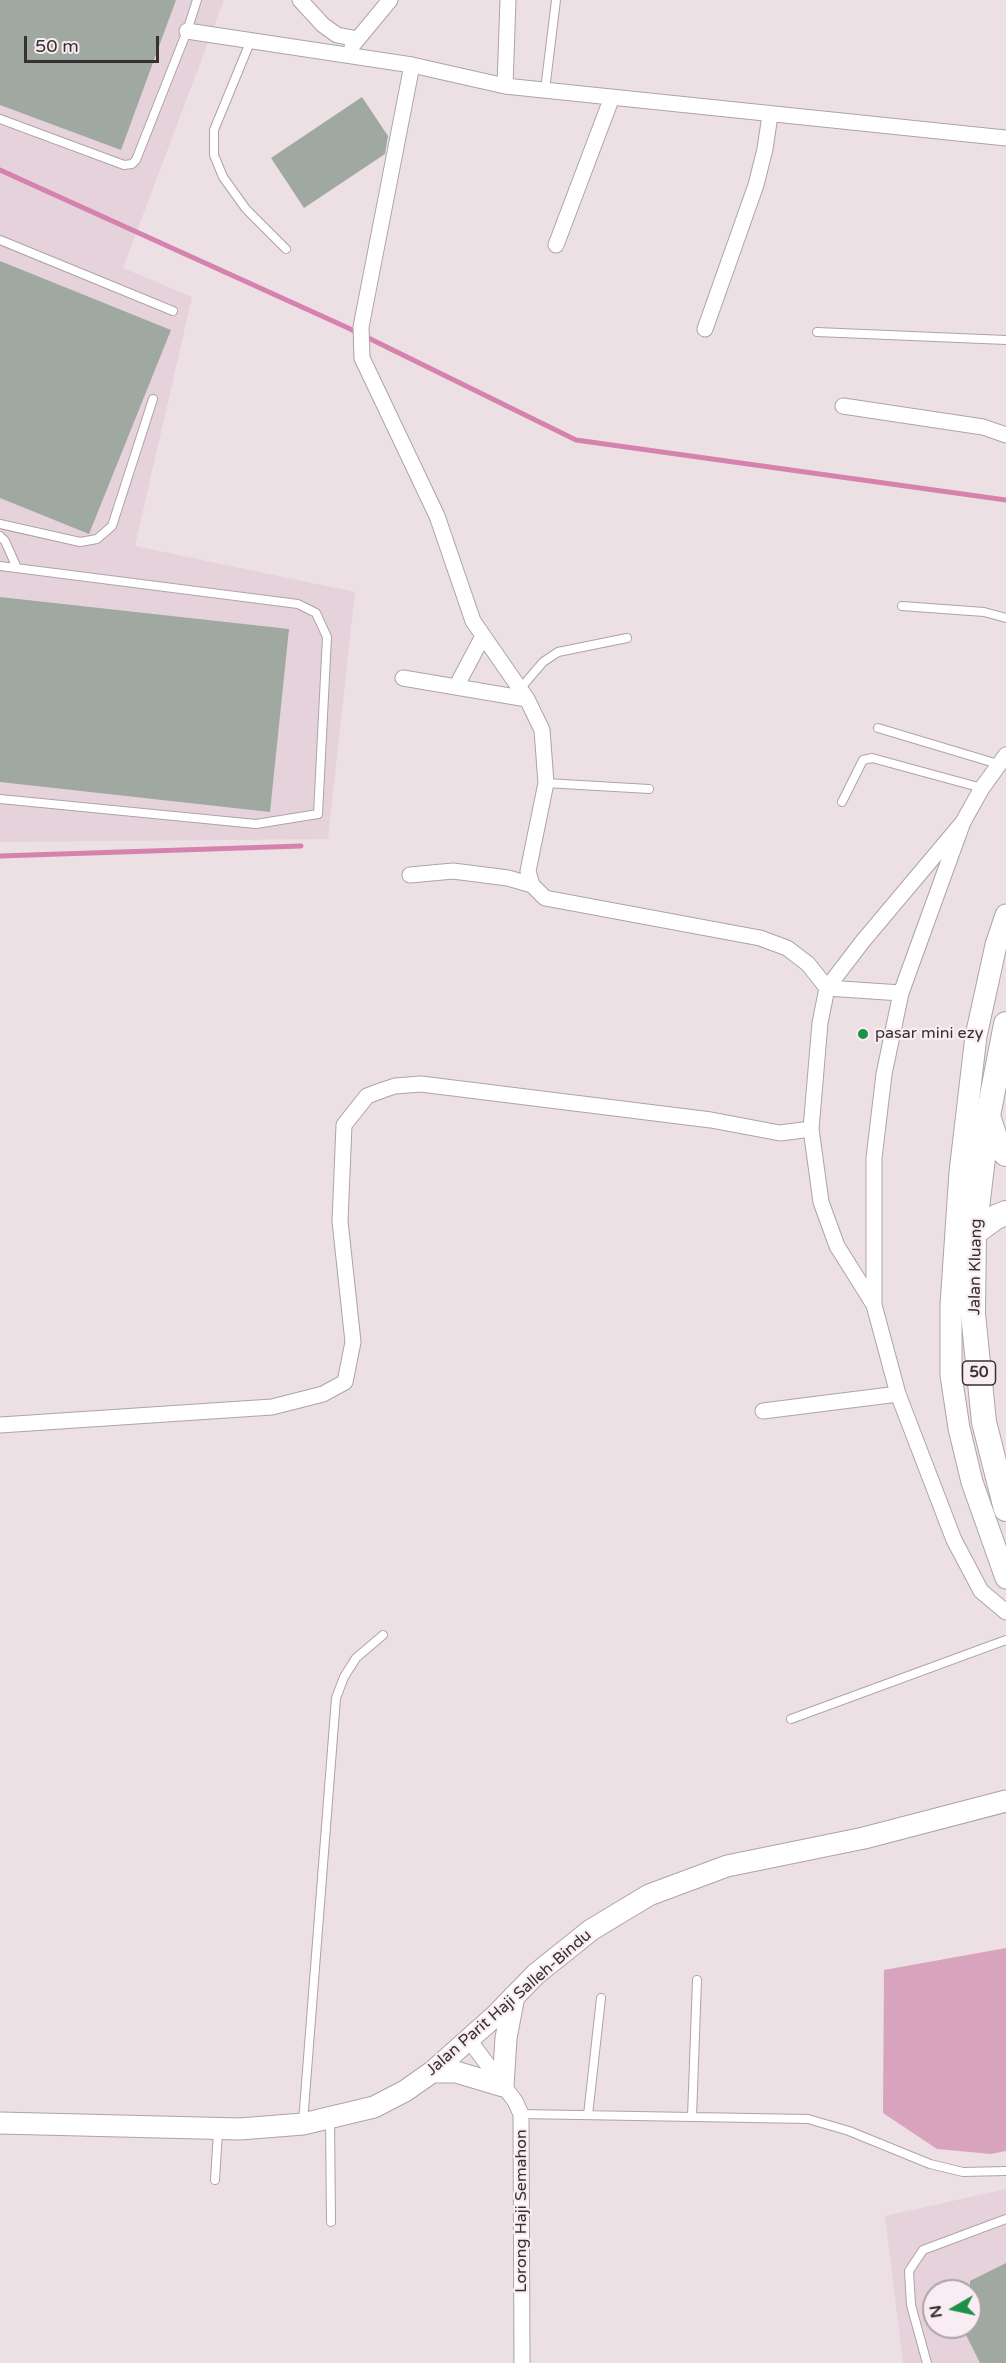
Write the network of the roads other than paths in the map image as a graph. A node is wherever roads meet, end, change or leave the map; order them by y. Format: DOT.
graph roads {
  1 [pos="197,0"];
  2 [pos="300,0"];
  3 [pos="390,0"];
  4 [pos="508,0"];
  5 [pos="556,0"];
  6 [pos="187,31"];
  7 [pos="358,39"];
  8 [pos="251,40"];
  9 [pos="345,54"];
  10 [pos="412,65"];
  11 [pos="505,86"];
  12 [pos="545,90"];
  13 [pos="612,97"];
  14 [pos="770,115"];
  15 [pos="0,119"];
  16 [pos="1006,138"];
  17 [pos="0,240"];
  18 [pos="556,245"];
  19 [pos="286,249"];
  20 [pos="173,310"];
  21 [pos="705,329"];
  22 [pos="817,332"];
  23 [pos="1006,340"];
  24 [pos="153,399"];
  25 [pos="843,406"];
  26 [pos="1006,435"];
  27 [pos="0,524"];
  28 [pos="0,536"];
  29 [pos="0,566"];
  30 [pos="17,568"];
  31 [pos="902,606"];
  32 [pos="1006,618"];
  33 [pos="483,636"];
  34 [pos="627,638"];
  35 [pos="403,678"];
  36 [pos="456,687"];
  37 [pos="523,694"];
  38 [pos="878,728"];
  39 [pos="1002,759"];
  40 [pos="546,783"];
  41 [pos="649,789"];
  42 [pos="982,789"];
  43 [pos="0,799"];
  44 [pos="842,802"];
  45 [pos="963,822"];
  46 [pos="410,875"];
  47 [pos="532,885"];
  48 [pos="1006,915"];
  49 [pos="827,988"];
  50 [pos="901,993"];
  51 [pos="1006,1024"];
  52 [pos="988,1116"];
  53 [pos="811,1129"];
  54 [pos="1006,1154"];
  55 [pos="1006,1213"];
  56 [pos="974,1233"];
  57 [pos="873,1305"];
  58 [pos="898,1394"];
  59 [pos="763,1412"];
  60 [pos="0,1425"];
  61 [pos="1006,1509"];
  62 [pos="1006,1578"];
  63 [pos="1006,1612"];
  64 [pos="383,1635"];
  65 [pos="1006,1640"];
  66 [pos="791,1719"];
  67 [pos="1006,1801"];
  68 [pos="697,1980"];
  69 [pos="514,1996"];
  70 [pos="601,1998"];
  71 [pos="469,2040"];
  72 [pos="432,2072"];
  73 [pos="503,2086"];
  74 [pos="521,2114"];
  75 [pos="588,2115"];
  76 [pos="692,2117"];
  77 [pos="330,2118"];
  78 [pos="0,2123"];
  79 [pos="303,2124"];
  80 [pos="218,2128"];
  81 [pos="1006,2170"];
  82 [pos="215,2180"];
  83 [pos="1006,2219"];
  84 [pos="331,2222"];
  85 [pos="522,2363"];
  86 [pos="927,2363"];
  1 -- 6 [label="lane"];
  2 -- 7 [label="street"];
  3 -- 7 [label="street"];
  4 -- 11 [label="street"];
  5 -- 12 [label="lane"];
  6 -- 8 [label="street"];
  6 -- 15 [label="lane"];
  7 -- 9 [label="street"];
  8 -- 9 [label="street"];
  8 -- 19 [label="lane"];
  9 -- 10 [label="street"];
  10 -- 11 [label="street"];
  10 -- 33 [label="street"];
  11 -- 12 [label="street"];
  12 -- 13 [label="street"];
  13 -- 14 [label="street"];
  13 -- 18 [label="street"];
  14 -- 16 [label="street"];
  14 -- 21 [label="street"];
  17 -- 20 [label="lane"];
  22 -- 23 [label="lane"];
  24 -- 27 [label="lane"];
  25 -- 26 [label="street"];
  28 -- 30 [label="lane"];
  29 -- 30 [label="lane"];
  30 -- 43 [label="lane"];
  31 -- 32 [label="lane"];
  33 -- 36 [label="street"];
  33 -- 37 [label="street"];
  34 -- 37 [label="lane"];
  35 -- 36 [label="street"];
  36 -- 37 [label="street"];
  37 -- 40 [label="street"];
  38 -- 39 [label="lane"];
  39 -- 42 [label="street"];
  40 -- 41 [label="lane"];
  40 -- 47 [label="street"];
  42 -- 44 [label="lane"];
  42 -- 45 [label="street"];
  45 -- 49 [label="street"];
  45 -- 50 [label="street"];
  46 -- 47 [label="street"];
  47 -- 49 [label="street"];
  48 -- 62 [label="main road"];
  49 -- 50 [label="street"];
  49 -- 53 [label="street"];
  50 -- 57 [label="street"];
  51 -- 52 [label="highway, Jalan Kluang / 50"];
  52 -- 54 [label="highway"];
  52 -- 56 [label="highway, Jalan Kluang / 50"];
  53 -- 57 [label="street"];
  53 -- 60 [label="street"];
  55 -- 56 [label="highway"];
  56 -- 61 [label="highway, Jalan Kluang / 50"];
  57 -- 58 [label="street"];
  58 -- 59 [label="street"];
  58 -- 63 [label="street"];
  64 -- 79 [label="lane"];
  65 -- 66 [label="lane"];
  67 -- 69 [label="main road, Jalan Parit Haji Salleh-Bindu"];
  68 -- 76 [label="lane"];
  69 -- 71 [label="main road, Jalan Parit Haji Salleh-Bindu"];
  69 -- 73 [label="main road"];
  70 -- 75 [label="lane"];
  71 -- 72 [label="main road, Jalan Parit Haji Salleh-Bindu"];
  71 -- 73 [label="street, Lorong Haji Semahon"];
  72 -- 73 [label="main road"];
  72 -- 77 [label="main road, Jalan Parit Haji Salleh-Bindu"];
  73 -- 74 [label="street, Lorong Haji Semahon"];
  74 -- 75 [label="lane"];
  74 -- 85 [label="street, Lorong Haji Semahon"];
  75 -- 76 [label="lane"];
  76 -- 81 [label="lane"];
  77 -- 79 [label="main road, Jalan Parit Haji Salleh-Bindu"];
  77 -- 84 [label="lane"];
  78 -- 80 [label="main road, Jalan Parit Haji Salleh-Bindu"];
  79 -- 80 [label="main road, Jalan Parit Haji Salleh-Bindu"];
  80 -- 82 [label="lane"];
  83 -- 86 [label="lane"];
}
